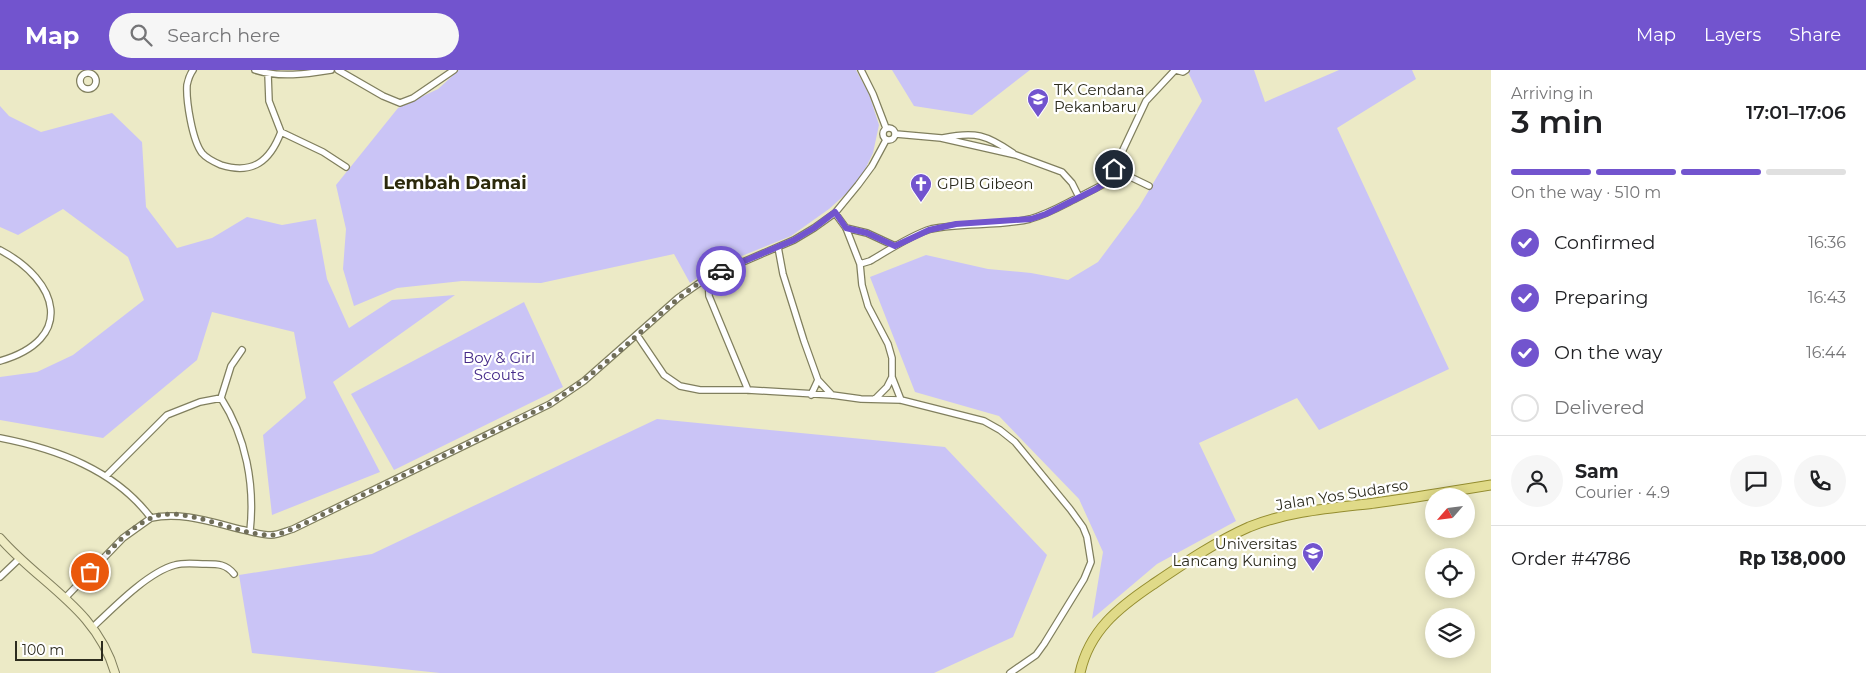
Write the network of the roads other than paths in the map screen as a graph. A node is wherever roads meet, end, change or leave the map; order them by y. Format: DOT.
graph roads {
  1 [pos="193,70"];
  2 [pos="255,70"];
  3 [pos="331,70"];
  4 [pos="338,70"];
  5 [pos="454,70"];
  6 [pos="861,70"];
  7 [pos="1176,70"];
  8 [pos="1186,70"];
  9 [pos="268,74"];
  10 [pos="886,128"];
  11 [pos="281,132"];
  12 [pos="896,134"];
  13 [pos="941,138"];
  14 [pos="886,140"];
  15 [pos="1016,155"];
  16 [pos="346,168"];
  17 [pos="1114,169"];
  18 [pos="1149,186"];
  19 [pos="1080,197"];
  20 [pos="835,212"];
  21 [pos="846,228"];
  22 [pos="895,246"];
  23 [pos="778,247"];
  24 [pos="0,250"];
  25 [pos="860,264"];
  26 [pos="708,277"];
  27 [pos="638,335"];
  28 [pos="242,350"];
  29 [pos="0,362"];
  30 [pos="892,377"];
  31 [pos="818,380"];
  32 [pos="748,390"];
  33 [pos="811,395"];
  34 [pos="832,395"];
  35 [pos="221,398"];
  36 [pos="875,399"];
  37 [pos="902,400"];
  38 [pos="0,438"];
  39 [pos="106,476"];
  40 [pos="1491,485"];
  41 [pos="151,518"];
  42 [pos="250,531"];
  43 [pos="0,538"];
  44 [pos="19,559"];
  45 [pos="234,574"];
  46 [pos="0,577"];
  47 [pos="66,597"];
  48 [pos="92,628"];
  49 [pos="115,673"];
  50 [pos="1010,673"];
  51 [pos="1080,673"];
  1 -- 11 [label="street"];
  2 -- 9 [label="street"];
  3 -- 9 [label="street"];
  4 -- 5 [label="street"];
  6 -- 10 [label="street"];
  7 -- 8 [label="street"];
  7 -- 17 [label="street"];
  9 -- 11 [label="street"];
  10 -- 12 [label="street"];
  10 -- 14 [label="street"];
  11 -- 16 [label="street"];
  12 -- 13 [label="street"];
  12 -- 14 [label="street"];
  13 -- 15 [label="street"];
  13 -- 15 [label="street"];
  14 -- 20 [label="street"];
  15 -- 19 [label="street"];
  17 -- 18 [label="street"];
  17 -- 19 [label="street"];
  19 -- 22 [label="street"];
  20 -- 21 [label="street"];
  20 -- 23 [label="street"];
  21 -- 22 [label="street"];
  21 -- 25 [label="street"];
  22 -- 25 [label="street"];
  23 -- 26 [label="street"];
  23 -- 31 [label="street"];
  24 -- 29 [label="street"];
  25 -- 30 [label="street"];
  26 -- 27 [label="street"];
  26 -- 32 [label="street"];
  27 -- 32 [label="street"];
  27 -- 42 [label="street"];
  28 -- 35 [label="street"];
  30 -- 36 [label="street"];
  30 -- 37 [label="street"];
  31 -- 33 [label="street"];
  31 -- 34 [label="street"];
  32 -- 33 [label="street"];
  33 -- 34 [label="street"];
  34 -- 36 [label="street"];
  35 -- 39 [label="street"];
  35 -- 42 [label="street"];
  36 -- 37 [label="street"];
  37 -- 50 [label="street"];
  38 -- 39 [label="street"];
  39 -- 41 [label="street"];
  40 -- 51 [label="main road, Jalan Yos Sudarso"];
  41 -- 42 [label="street"];
  41 -- 47 [label="street"];
  43 -- 44 [label="street"];
  44 -- 46 [label="street"];
  44 -- 47 [label="street"];
  45 -- 48 [label="street"];
  47 -- 48 [label="street"];
  48 -- 49 [label="street"];
}
